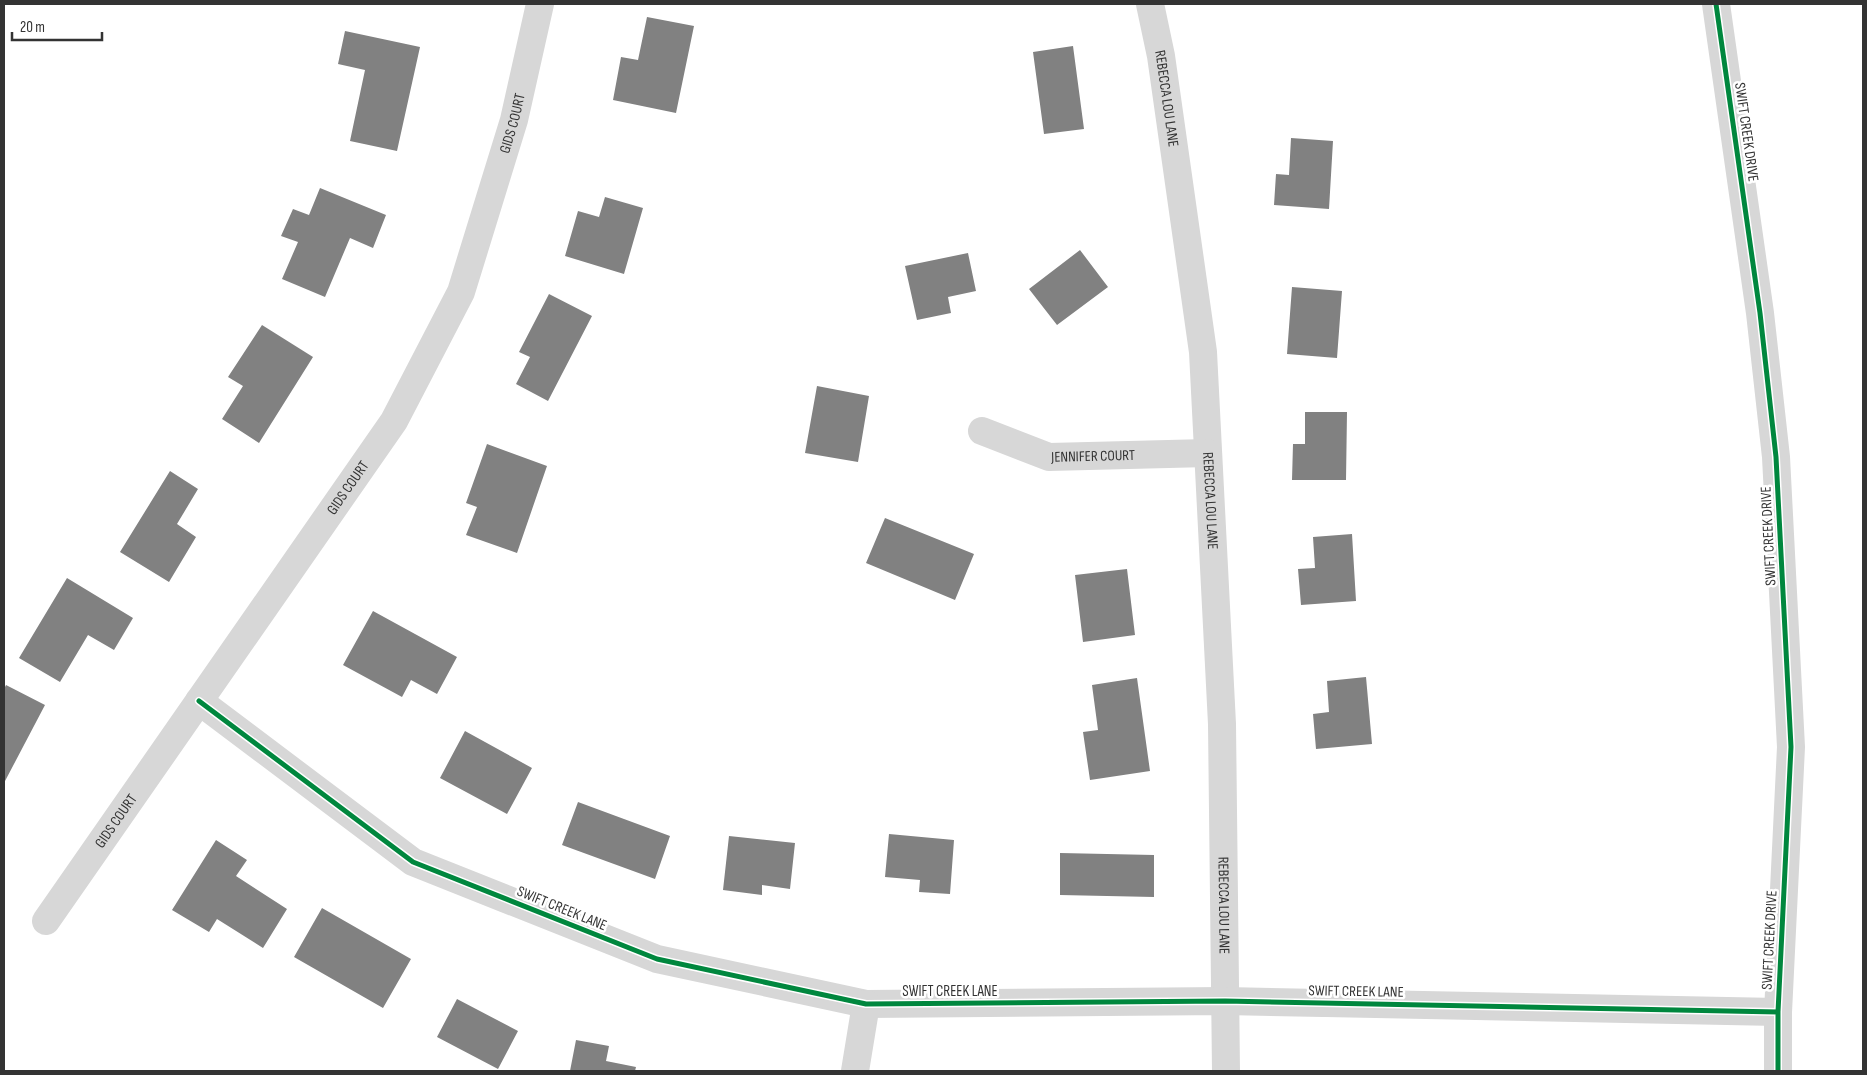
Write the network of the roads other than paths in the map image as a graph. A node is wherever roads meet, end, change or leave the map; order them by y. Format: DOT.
graph roads {
  1 [pos="540,4"];
  2 [pos="1150,4"];
  3 [pos="1716,4"];
  4 [pos="982,431"];
  5 [pos="1208,453"];
  6 [pos="199,701"];
  7 [pos="46,921"];
  8 [pos="1225,1001"];
  9 [pos="866,1004"];
  10 [pos="1778,1012"];
  11 [pos="855,1071"];
  12 [pos="1226,1071"];
  13 [pos="1778,1071"];
  1 -- 6 [label="street, GIDS COURT"];
  2 -- 5 [label="street, REBECCA LOU LANE"];
  3 -- 10 [label="street, SWIFT CREEK DRIVE"];
  4 -- 5 [label="street, JENNIFER COURT"];
  5 -- 8 [label="street, REBECCA LOU LANE"];
  6 -- 7 [label="street, GIDS COURT"];
  6 -- 9 [label="street, SWIFT CREEK LANE"];
  8 -- 9 [label="street, SWIFT CREEK LANE"];
  8 -- 10 [label="street, SWIFT CREEK LANE"];
  8 -- 12 [label="street, REBECCA LOU LANE"];
  9 -- 11 [label="street"];
  10 -- 13 [label="street, SWIFT CREEK DRIVE"];
}
